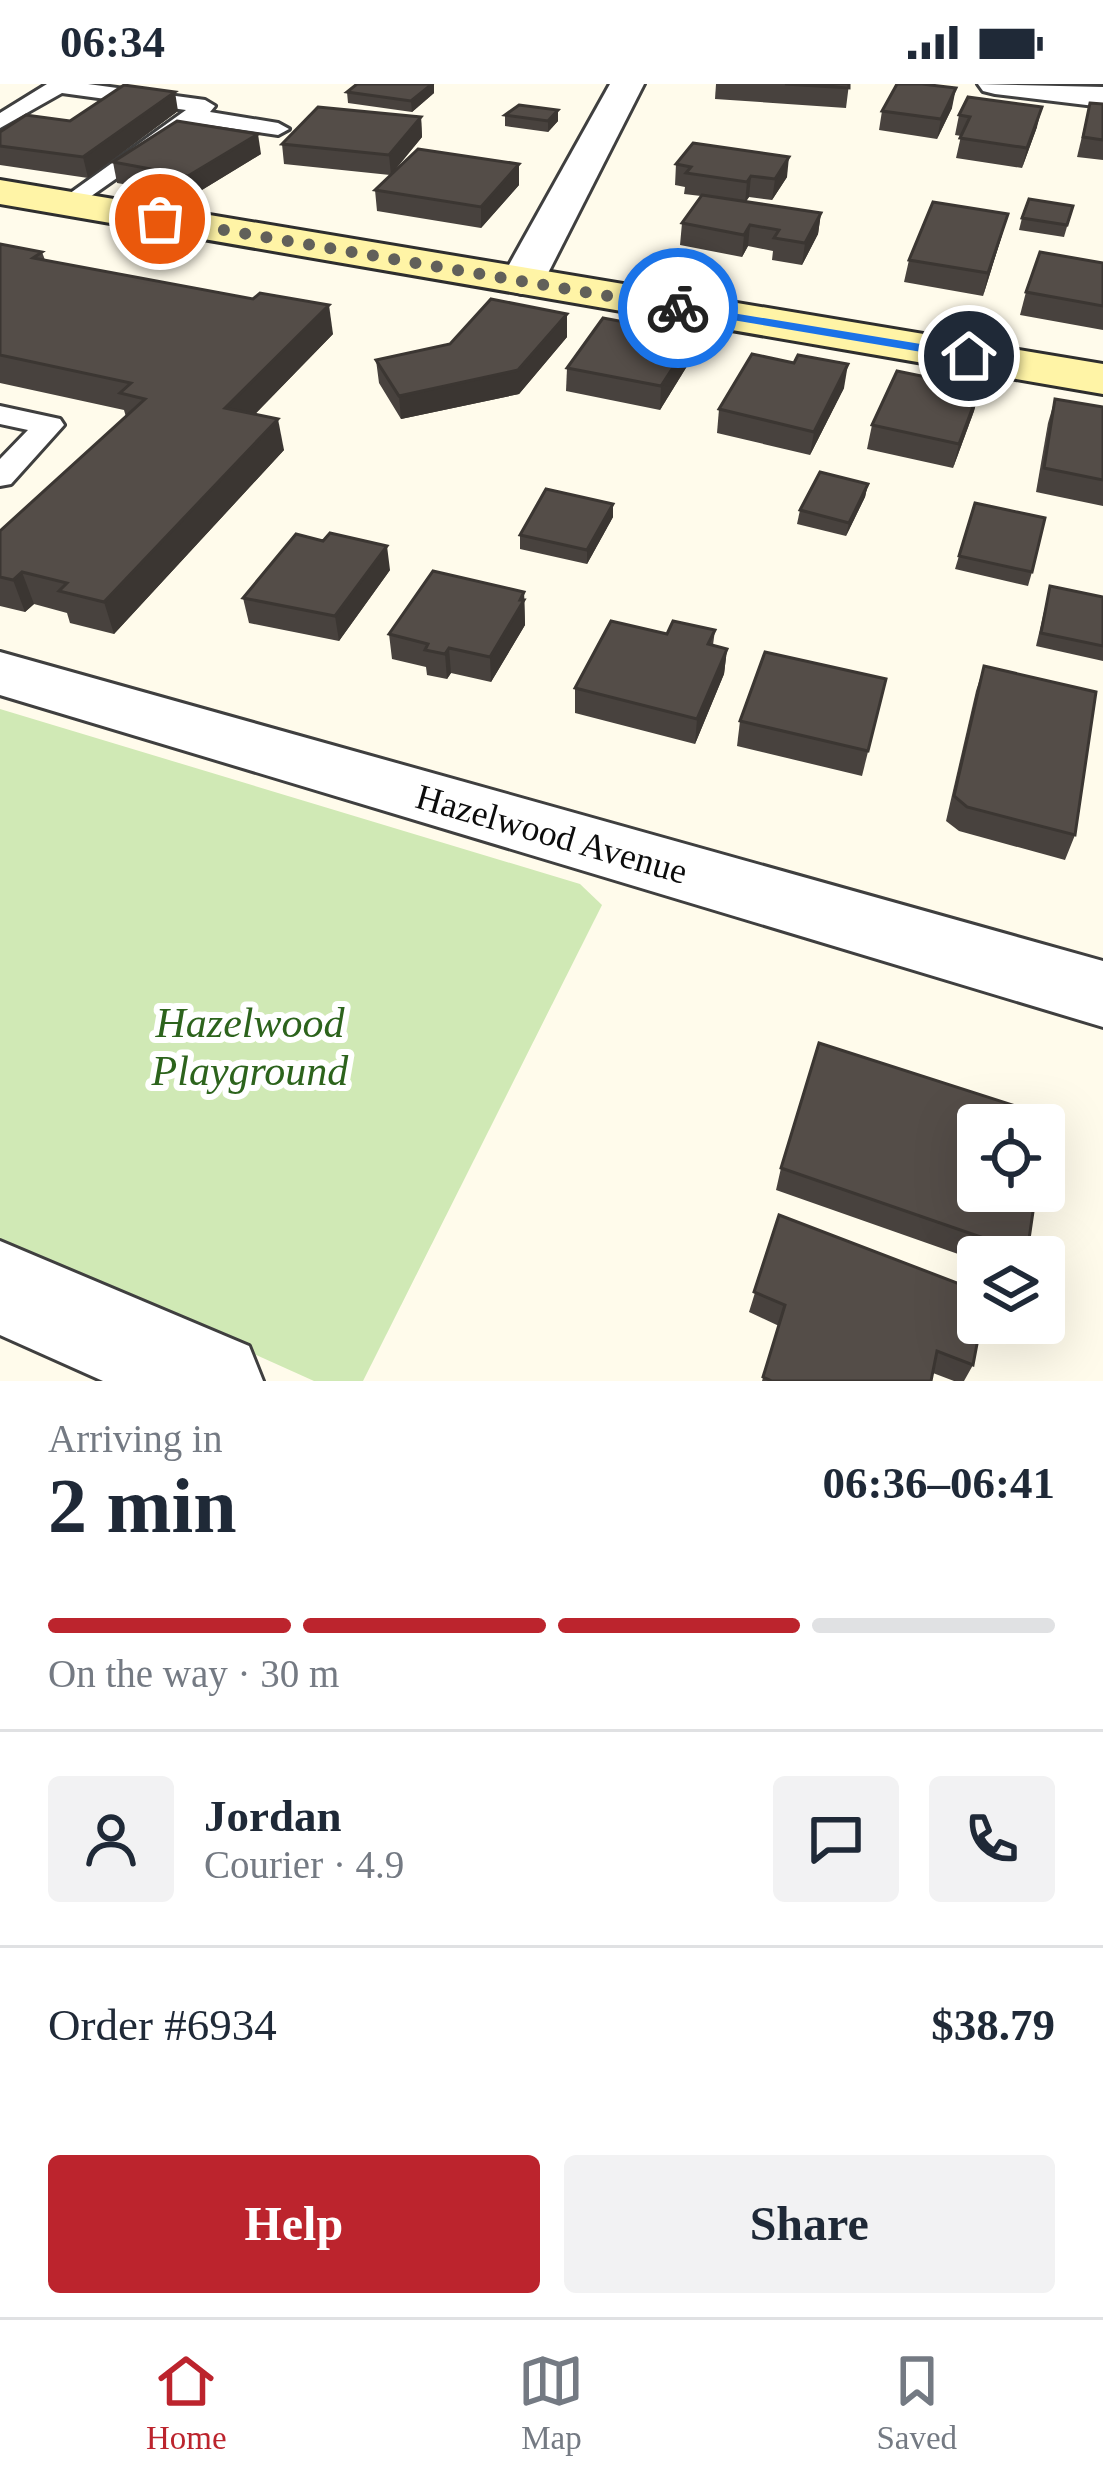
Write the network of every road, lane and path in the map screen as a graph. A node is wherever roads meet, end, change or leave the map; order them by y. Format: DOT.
graph roads {
  1 [pos="626,84"];
  2 [pos="995,84"];
  3 [pos="1103,97"];
  4 [pos="190,116"];
  5 [pos="0,122"];
  6 [pos="278,128"];
  7 [pos="0,192"];
  8 [pos="70,204"];
  9 [pos="522,281"];
  10 [pos="1103,379"];
  11 [pos="0,415"];
  12 [pos="0,477"];
  13 [pos="0,673"];
  14 [pos="1103,994"];
  15 [pos="0,1287"];
  16 [pos="214,1381"];
  1 -- 9 [label="street"];
  2 -- 3 [label="street"];
  4 -- 5 [label="lane"];
  4 -- 6 [label="lane"];
  4 -- 8 [label="lane"];
  7 -- 8 [label="main road"];
  8 -- 9 [label="main road"];
  9 -- 10 [label="main road"];
  11 -- 12 [label="lane"];
  13 -- 14 [label="street, Hazelwood Avenue"];
  15 -- 16 [label="street"];
}
